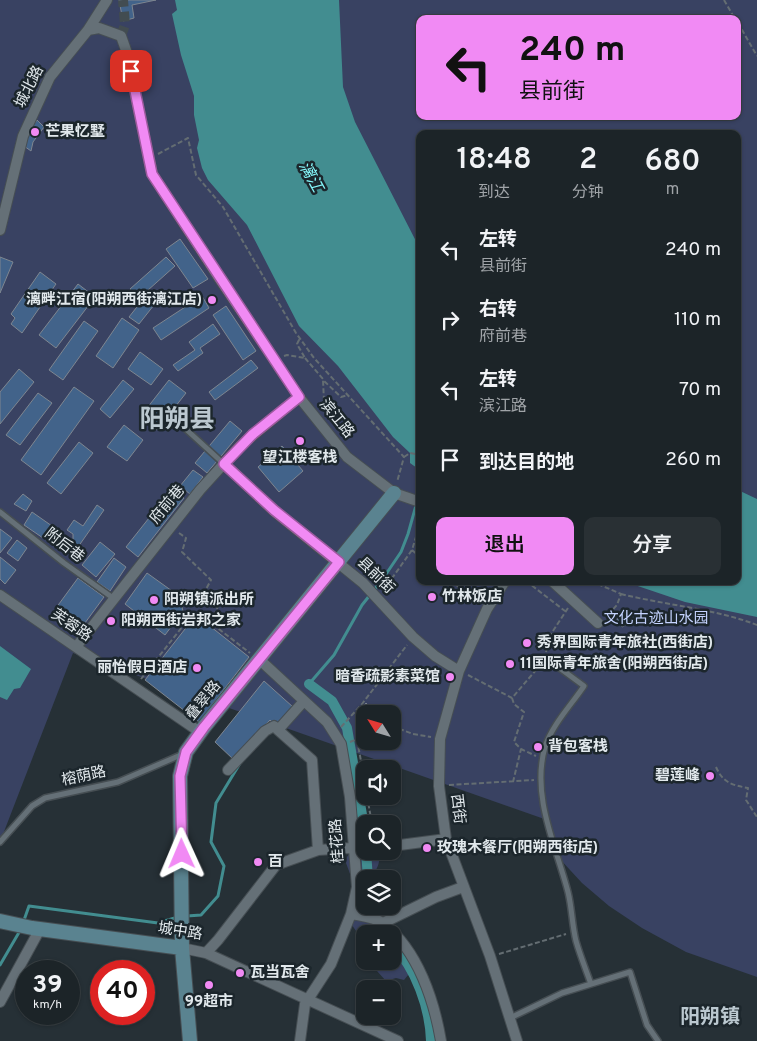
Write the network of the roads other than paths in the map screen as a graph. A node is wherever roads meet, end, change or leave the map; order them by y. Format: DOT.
graph roads {
  1 [pos="107,0"];
  2 [pos="88,30"];
  3 [pos="0,230"];
  4 [pos="299,397"];
  5 [pos="177,421"];
  6 [pos="224,464"];
  7 [pos="394,493"];
  8 [pos="416,501"];
  9 [pos="416,504"];
  10 [pos="0,512"];
  11 [pos="339,562"];
  12 [pos="502,585"];
  13 [pos="557,585"];
  14 [pos="0,595"];
  15 [pos="112,598"];
  16 [pos="598,623"];
  17 [pos="76,647"];
  18 [pos="546,658"];
  19 [pos="260,660"];
  20 [pos="459,671"];
  21 [pos="303,700"];
  22 [pos="278,730"];
  23 [pos="200,732"];
  24 [pos="186,752"];
  25 [pos="228,770"];
  26 [pos="446,839"];
  27 [pos="0,842"];
  28 [pos="401,845"];
  29 [pos="354,847"];
  30 [pos="318,850"];
  31 [pos="463,887"];
  32 [pos="351,914"];
  33 [pos="1,922"];
  34 [pos="383,923"];
  35 [pos="36,929"];
  36 [pos="182,948"];
  37 [pos="206,953"];
  38 [pos="591,984"];
  39 [pos="310,999"];
  40 [pos="0,1002"];
  41 [pos="510,1018"];
  42 [pos="190,1041"];
  43 [pos="300,1041"];
  44 [pos="398,1041"];
  45 [pos="440,1041"];
  46 [pos="518,1041"];
  47 [pos="658,1041"];
  1 -- 2 [label="street, 城北路"];
  2 -- 3 [label="street, 城北路"];
  2 -- 4 [label="street, 滨江路"];
  4 -- 6 [label="street, 府前巷"];
  4 -- 7 [label="street, 滨江路"];
  5 -- 6 [label="lane"];
  6 -- 11 [label="street, 县前街"];
  6 -- 15 [label="street, 府前巷"];
  7 -- 8 [label="street, 滨江路"];
  7 -- 9 [label="street"];
  7 -- 11 [label="street, 叠翠路"];
  7 -- 23 [label="street"];
  10 -- 15 [label="lane, 附后巷"];
  11 -- 19 [label="street, 叠翠路"];
  11 -- 20 [label="street, 县前街"];
  12 -- 20 [label="street, 西街"];
  13 -- 16 [label="street"];
  14 -- 17 [label="street, 芙蓉路"];
  14 -- 23 [label="street"];
  15 -- 17 [label="street, 府前巷"];
  17 -- 23 [label="street, 芙蓉路"];
  18 -- 38 [label="lane"];
  19 -- 21 [label="street, 桂花路"];
  19 -- 23 [label="street, 叠翠路"];
  20 -- 26 [label="street, 西街"];
  21 -- 22 [label="street"];
  21 -- 29 [label="street, 桂花路"];
  22 -- 25 [label="street"];
  22 -- 30 [label="street"];
  23 -- 24 [label="street, 叠翠路"];
  24 -- 27 [label="lane, 榕荫路"];
  24 -- 36 [label="street, 叠翠路"];
  26 -- 28 [label="street"];
  26 -- 31 [label="street, 西街"];
  29 -- 30 [label="street"];
  29 -- 32 [label="street, 桂花路"];
  30 -- 37 [label="street"];
  31 -- 34 [label="street"];
  31 -- 41 [label="street, 西街"];
  32 -- 34 [label="street"];
  32 -- 39 [label="street, 桂花路"];
  33 -- 35 [label="street, 城中路"];
  34 -- 45 [label="street"];
  35 -- 36 [label="street, 城中路"];
  35 -- 40 [label="street"];
  36 -- 37 [label="street, 城中路"];
  36 -- 42 [label="street, 叠翠路"];
  37 -- 39 [label="street, 城中路"];
  38 -- 41 [label="lane"];
  38 -- 47 [label="lane"];
  39 -- 43 [label="street, 桂花路"];
  39 -- 44 [label="street, 城中路"];
  41 -- 46 [label="street, 西街"];
}
